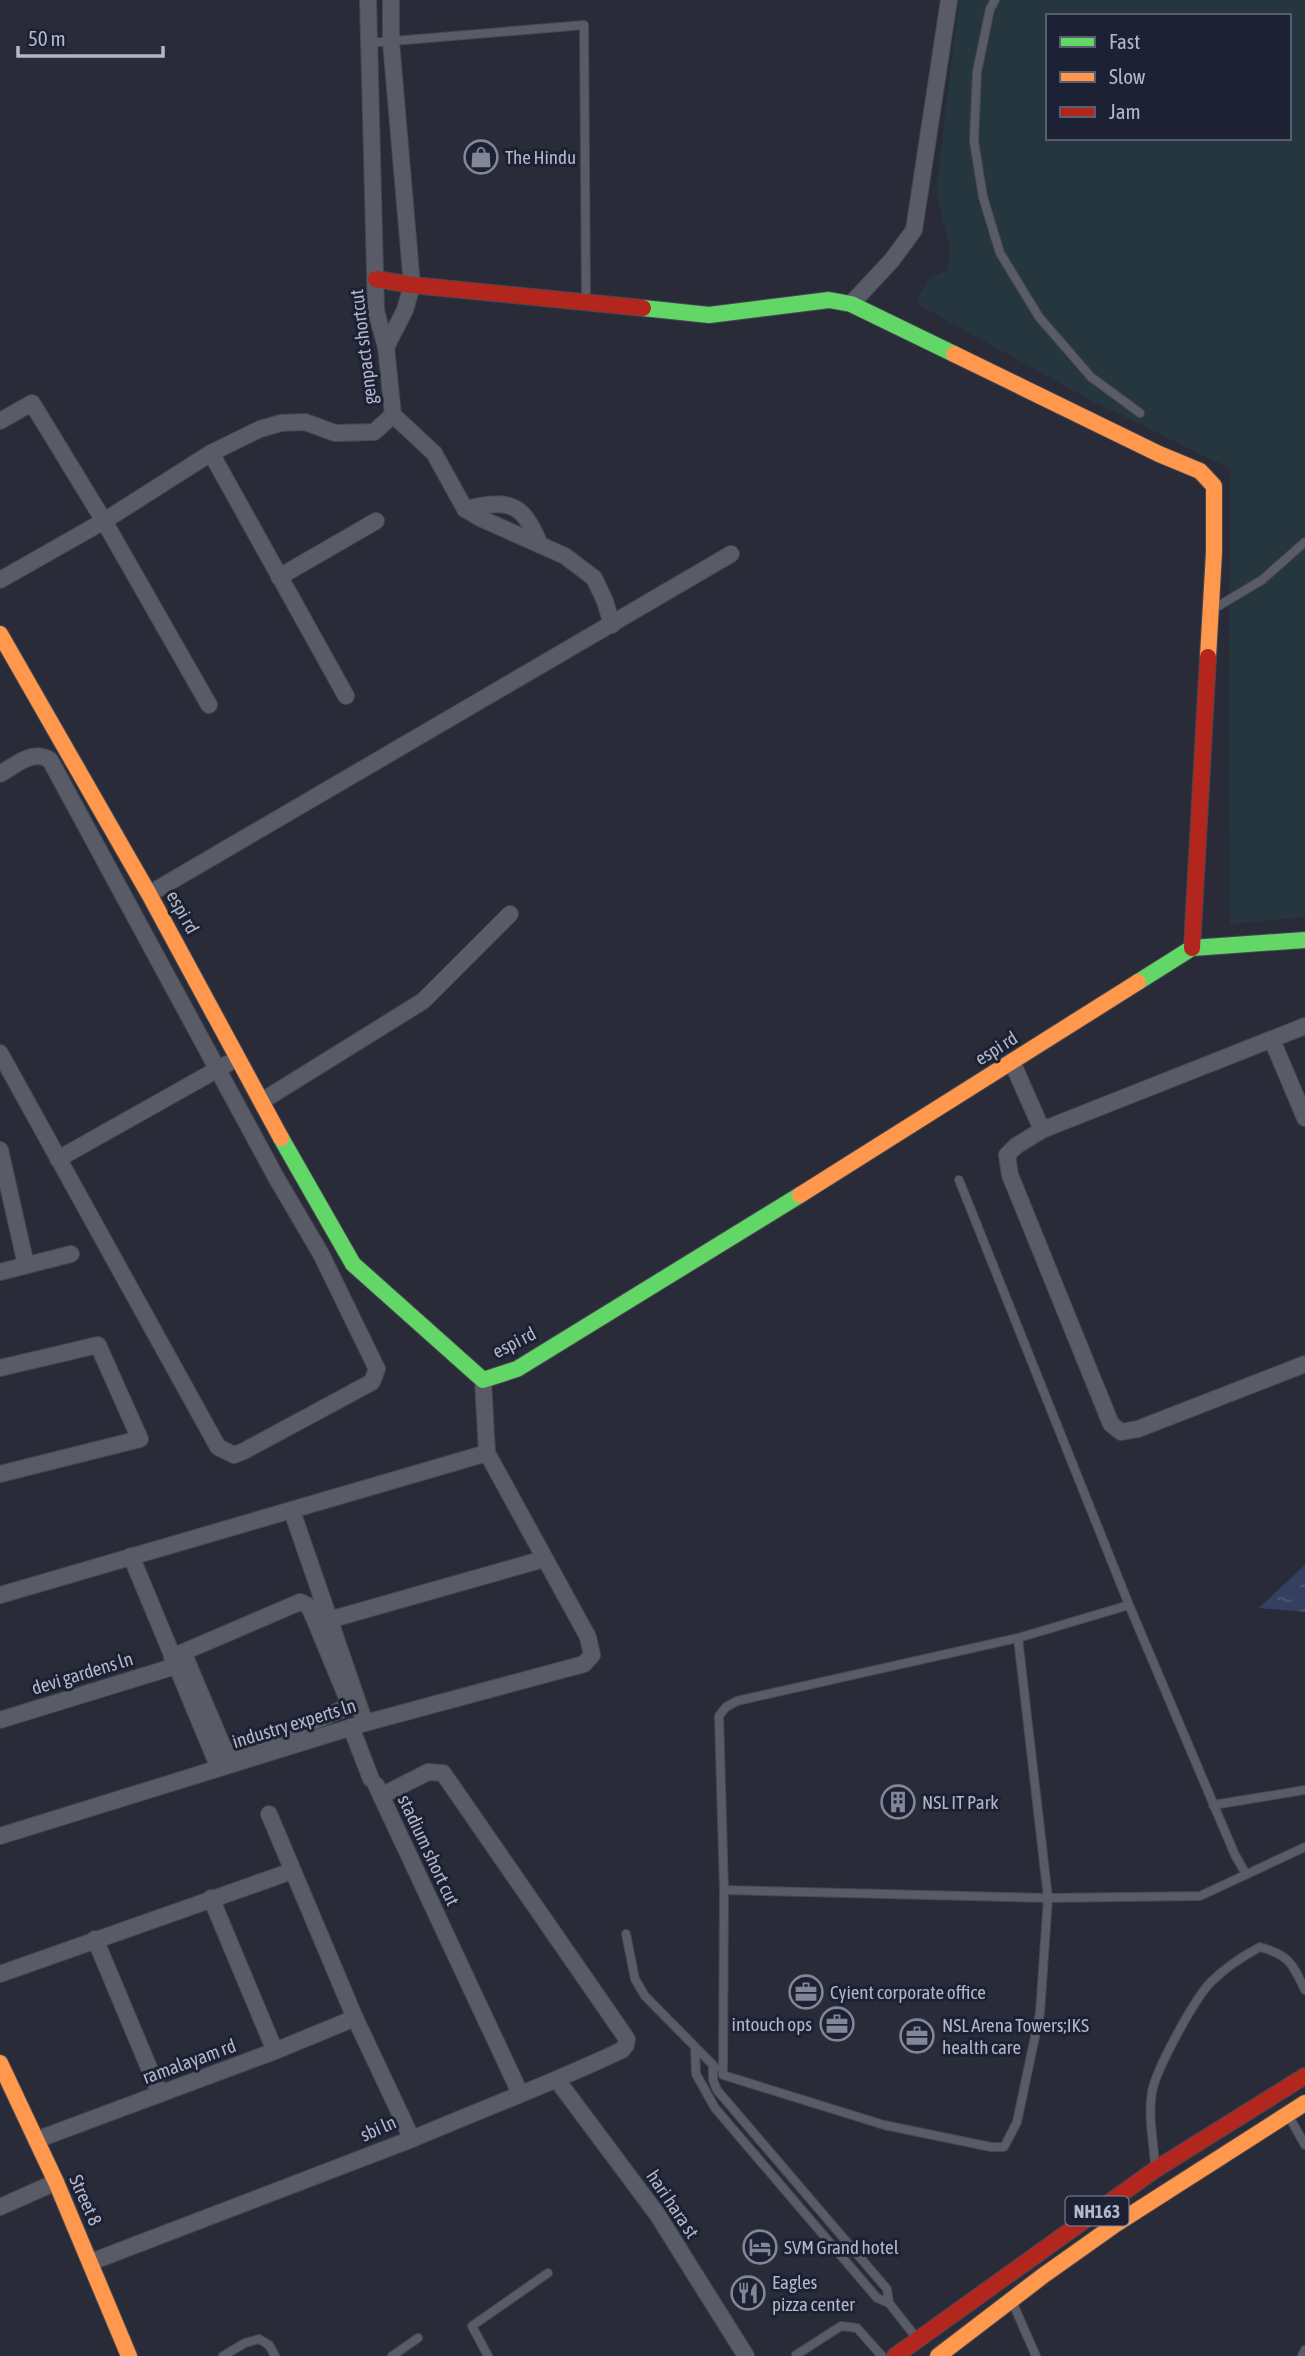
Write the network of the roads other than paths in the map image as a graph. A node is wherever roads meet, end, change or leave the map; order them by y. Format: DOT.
graph roads {
  1 [pos="368,0"];
  2 [pos="391,0"];
  3 [pos="949,0"];
  4 [pos="995,0"];
  5 [pos="391,42"];
  6 [pos="369,43"];
  7 [pos="376,279"];
  8 [pos="412,285"];
  9 [pos="586,303"];
  10 [pos="850,304"];
  11 [pos="386,347"];
  12 [pos="1140,413"];
  13 [pos="393,415"];
  14 [pos="0,421"];
  15 [pos="211,453"];
  16 [pos="466,509"];
  17 [pos="104,521"];
  18 [pos="376,521"];
  19 [pos="1305,542"];
  20 [pos="540,545"];
  21 [pos="731,554"];
  22 [pos="279,577"];
  23 [pos="0,580"];
  24 [pos="1211,610"];
  25 [pos="612,625"];
  26 [pos="0,634"];
  27 [pos="346,696"];
  28 [pos="209,705"];
  29 [pos="0,774"];
  30 [pos="149,894"];
  31 [pos="510,914"];
  32 [pos="163,919"];
  33 [pos="142,931"];
  34 [pos="1305,940"];
  35 [pos="176,944"];
  36 [pos="1192,948"];
  37 [pos="157,956"];
  38 [pos="1305,1026"];
  39 [pos="1272,1040"];
  40 [pos="0,1053"];
  41 [pos="238,1057"];
  42 [pos="1012,1062"];
  43 [pos="218,1069"];
  44 [pos="262,1101"];
  45 [pos="1305,1118"];
  46 [pos="1042,1130"];
  47 [pos="0,1150"];
  48 [pos="58,1159"];
  49 [pos="298,1167"];
  50 [pos="277,1179"];
  51 [pos="959,1180"];
  52 [pos="341,1243"];
  53 [pos="71,1254"];
  54 [pos="321,1254"];
  55 [pos="26,1265"];
  56 [pos="0,1272"];
  57 [pos="1305,1364"];
  58 [pos="0,1368"];
  59 [pos="483,1380"];
  60 [pos="487,1453"];
  61 [pos="0,1474"];
  62 [pos="292,1511"];
  63 [pos="131,1556"];
  64 [pos="544,1559"];
  65 [pos="0,1595"];
  66 [pos="321,1596"];
  67 [pos="305,1602"];
  68 [pos="1129,1605"];
  69 [pos="329,1620"];
  70 [pos="1018,1638"];
  71 [pos="177,1658"];
  72 [pos="0,1720"];
  73 [pos="358,1725"];
  74 [pos="219,1768"];
  75 [pos="376,1786"];
  76 [pos="1305,1790"];
  77 [pos="1213,1805"];
  78 [pos="269,1814"];
  79 [pos="0,1836"];
  80 [pos="1305,1847"];
  81 [pos="292,1871"];
  82 [pos="1246,1874"];
  83 [pos="724,1890"];
  84 [pos="211,1898"];
  85 [pos="1048,1898"];
  86 [pos="626,1934"];
  87 [pos="95,1939"];
  88 [pos="0,1974"];
  89 [pos="1305,1990"];
  90 [pos="355,2018"];
  91 [pos="695,2048"];
  92 [pos="275,2052"];
  93 [pos="0,2063"];
  94 [pos="713,2065"];
  95 [pos="723,2075"];
  96 [pos="1305,2076"];
  97 [pos="557,2080"];
  98 [pos="520,2093"];
  99 [pos="160,2094"];
  100 [pos="1305,2103"];
  101 [pos="1287,2114"];
  102 [pos="412,2139"];
  103 [pos="36,2140"];
  104 [pos="1305,2145"];
  105 [pos="1156,2169"];
  106 [pos="55,2182"];
  107 [pos="0,2207"];
  108 [pos="1049,2246"];
  109 [pos="91,2263"];
  110 [pos="1060,2264"];
  111 [pos="548,2273"];
  112 [pos="1012,2300"];
  113 [pos="889,2303"];
  114 [pos="418,2339"];
  115 [pos="918,2340"];
  116 [pos="1305,2350"];
  117 [pos="796,2355"];
  118 [pos="129,2356"];
  119 [pos="223,2356"];
  120 [pos="275,2356"];
  121 [pos="392,2356"];
  122 [pos="488,2356"];
  123 [pos="746,2356"];
  124 [pos="883,2356"];
  125 [pos="895,2356"];
  126 [pos="938,2356"];
  127 [pos="1036,2356"];
  128 [pos="1302,2356"];
  1 -- 6 [label="street, genpact shortcut"];
  2 -- 5 [label="street"];
  3 -- 10 [label="street"];
  4 -- 12 [label="lane"];
  5 -- 6 [label="lane"];
  5 -- 8 [label="street"];
  5 -- 9 [label="lane"];
  6 -- 7 [label="street, genpact shortcut"];
  7 -- 8 [label="main road"];
  7 -- 11 [label="street, genpact shortcut"];
  8 -- 9 [label="main road"];
  8 -- 11 [label="street"];
  9 -- 10 [label="main road"];
  10 -- 24 [label="main road"];
  11 -- 13 [label="street, genpact shortcut"];
  13 -- 15 [label="street, genpact shortcut"];
  13 -- 16 [label="street"];
  14 -- 17 [label="street"];
  15 -- 17 [label="street, genpact shortcut"];
  15 -- 22 [label="street"];
  16 -- 20 [label="street"];
  16 -- 20 [label="street"];
  17 -- 23 [label="street, genpact shortcut"];
  17 -- 28 [label="street"];
  18 -- 22 [label="street"];
  19 -- 24 [label="lane"];
  20 -- 25 [label="street"];
  21 -- 25 [label="street"];
  22 -- 27 [label="street"];
  24 -- 36 [label="main road"];
  25 -- 30 [label="street"];
  26 -- 30 [label="main road, espi rd"];
  29 -- 33 [label="street"];
  30 -- 32 [label="main road, espi rd"];
  31 -- 44 [label="street"];
  32 -- 33 [label="street"];
  32 -- 35 [label="main road, espi rd"];
  33 -- 37 [label="street"];
  34 -- 36 [label="main road, espi rd"];
  35 -- 37 [label="street"];
  35 -- 41 [label="main road, espi rd"];
  36 -- 42 [label="main road, espi rd"];
  37 -- 43 [label="street"];
  38 -- 39 [label="street"];
  39 -- 45 [label="street"];
  39 -- 46 [label="street"];
  40 -- 48 [label="street"];
  41 -- 43 [label="street"];
  41 -- 44 [label="main road, espi rd"];
  42 -- 46 [label="street"];
  42 -- 59 [label="main road, espi rd"];
  43 -- 48 [label="street"];
  43 -- 50 [label="street"];
  44 -- 49 [label="main road, espi rd"];
  46 -- 57 [label="street"];
  47 -- 55 [label="street"];
  48 -- 54 [label="street"];
  49 -- 50 [label="street"];
  49 -- 52 [label="main road, espi rd"];
  50 -- 54 [label="street"];
  51 -- 68 [label="lane"];
  52 -- 54 [label="street"];
  52 -- 59 [label="main road, espi rd"];
  53 -- 55 [label="street"];
  55 -- 56 [label="street"];
  58 -- 61 [label="street"];
  59 -- 60 [label="street"];
  60 -- 62 [label="street"];
  60 -- 64 [label="street"];
  62 -- 63 [label="street"];
  62 -- 66 [label="street"];
  63 -- 65 [label="street"];
  63 -- 71 [label="street"];
  64 -- 69 [label="street"];
  64 -- 73 [label="street, industry experts ln"];
  66 -- 67 [label="street, devi gardens ln"];
  66 -- 69 [label="street"];
  67 -- 71 [label="street, devi gardens ln"];
  67 -- 71 [label="street"];
  68 -- 70 [label="lane"];
  68 -- 77 [label="lane"];
  69 -- 73 [label="street"];
  70 -- 83 [label="lane"];
  70 -- 85 [label="lane"];
  71 -- 72 [label="street, devi gardens ln"];
  71 -- 74 [label="street"];
  73 -- 74 [label="street, industry experts ln"];
  73 -- 75 [label="street"];
  74 -- 79 [label="street, industry experts ln"];
  75 -- 97 [label="street, stadium short cut"];
  75 -- 98 [label="street, stadium short cut"];
  76 -- 77 [label="lane"];
  77 -- 82 [label="lane"];
  78 -- 81 [label="street, sbi ln"];
  80 -- 82 [label="lane"];
  81 -- 84 [label="street"];
  81 -- 90 [label="street, sbi ln"];
  82 -- 85 [label="lane"];
  83 -- 85 [label="lane"];
  83 -- 95 [label="lane"];
  84 -- 87 [label="street"];
  84 -- 92 [label="street"];
  85 -- 95 [label="lane"];
  86 -- 91 [label="lane"];
  87 -- 88 [label="street"];
  87 -- 99 [label="street"];
  89 -- 105 [label="lane"];
  90 -- 92 [label="street, ramalayam rd"];
  90 -- 102 [label="street, sbi ln"];
  91 -- 94 [label="lane"];
  91 -- 113 [label="lane"];
  92 -- 99 [label="street, ramalayam rd"];
  93 -- 103 [label="main road, Street 8"];
  94 -- 95 [label="lane"];
  94 -- 113 [label="lane"];
  96 -- 105 [label="main road, NH163"];
  97 -- 98 [label="street"];
  97 -- 123 [label="street, hari hara st"];
  98 -- 102 [label="street"];
  99 -- 103 [label="street, ramalayam rd"];
  100 -- 101 [label="main road, NH163"];
  101 -- 104 [label="lane"];
  101 -- 110 [label="main road, NH163"];
  102 -- 109 [label="street, sbi ln"];
  103 -- 106 [label="main road, Street 8"];
  105 -- 108 [label="main road, NH163"];
  106 -- 107 [label="street"];
  106 -- 109 [label="main road, Street 8"];
  108 -- 110 [label="main road"];
  108 -- 115 [label="main road, NH163"];
  109 -- 118 [label="main road, Street 8"];
  110 -- 112 [label="main road, NH163"];
  111 -- 122 [label="lane"];
  112 -- 126 [label="main road, NH163"];
  112 -- 127 [label="lane"];
  113 -- 115 [label="lane"];
  114 -- 121 [label="lane"];
  115 -- 125 [label="main road, NH163"];
  116 -- 128 [label="lane"];
  117 -- 124 [label="lane"];
  119 -- 120 [label="lane"];
}
